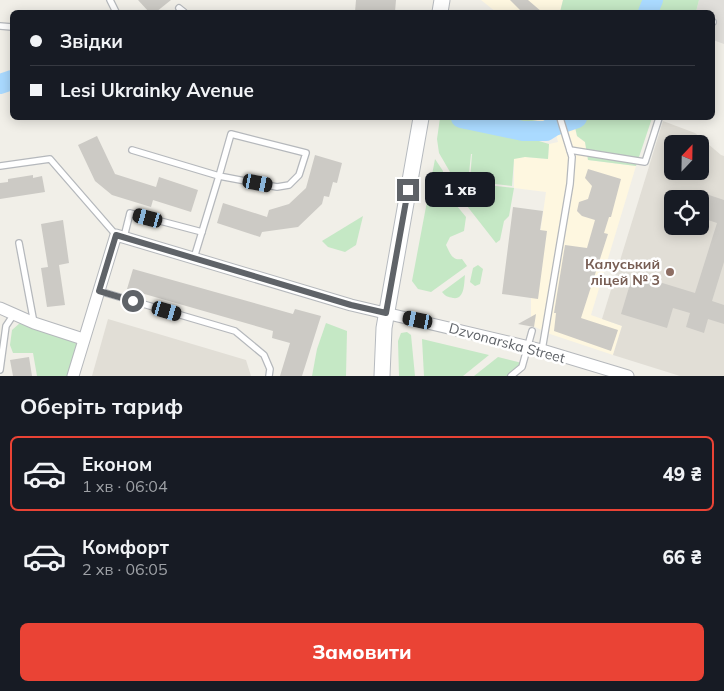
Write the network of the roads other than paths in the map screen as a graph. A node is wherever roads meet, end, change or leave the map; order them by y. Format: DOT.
graph roads {
  1 [pos="561,120"];
  2 [pos="658,120"];
  3 [pos="420,125"];
  4 [pos="132,150"];
  5 [pos="570,150"];
  6 [pos="0,166"];
  7 [pos="219,176"];
  8 [pos="202,232"];
  9 [pos="120,236"];
  10 [pos="19,243"];
  11 [pos="194,258"];
  12 [pos="99,291"];
  13 [pos="0,308"];
  14 [pos="386,313"];
  15 [pos="14,314"];
  16 [pos="34,323"];
  17 [pos="532,331"];
  18 [pos="83,339"];
  19 [pos="528,347"];
  20 [pos="542,350"];
  21 [pos="0,370"];
  22 [pos="73,376"];
  23 [pos="269,376"];
  24 [pos="382,376"];
  25 [pos="511,376"];
  26 [pos="628,376"];
  1 -- 5 [label="lane"];
  2 -- 5 [label="lane"];
  3 -- 14 [label="main road"];
  4 -- 7 [label="lane"];
  5 -- 20 [label="lane"];
  6 -- 9 [label="lane"];
  7 -- 7 [label="lane"];
  7 -- 8 [label="lane"];
  8 -- 9 [label="lane"];
  8 -- 11 [label="lane"];
  9 -- 11 [label="street, Dzvonarska Street"];
  9 -- 12 [label="street"];
  10 -- 16 [label="lane"];
  11 -- 14 [label="street, Dzvonarska Street"];
  12 -- 18 [label="street"];
  12 -- 23 [label="lane"];
  13 -- 15 [label="street"];
  14 -- 19 [label="street, Dzvonarska Street"];
  14 -- 24 [label="main road"];
  15 -- 16 [label="street"];
  15 -- 21 [label="lane"];
  16 -- 18 [label="street"];
  17 -- 19 [label="lane"];
  18 -- 22 [label="street"];
  19 -- 20 [label="street, Dzvonarska Street"];
  19 -- 25 [label="lane"];
  20 -- 26 [label="street, Dzvonarska Street"];
}
